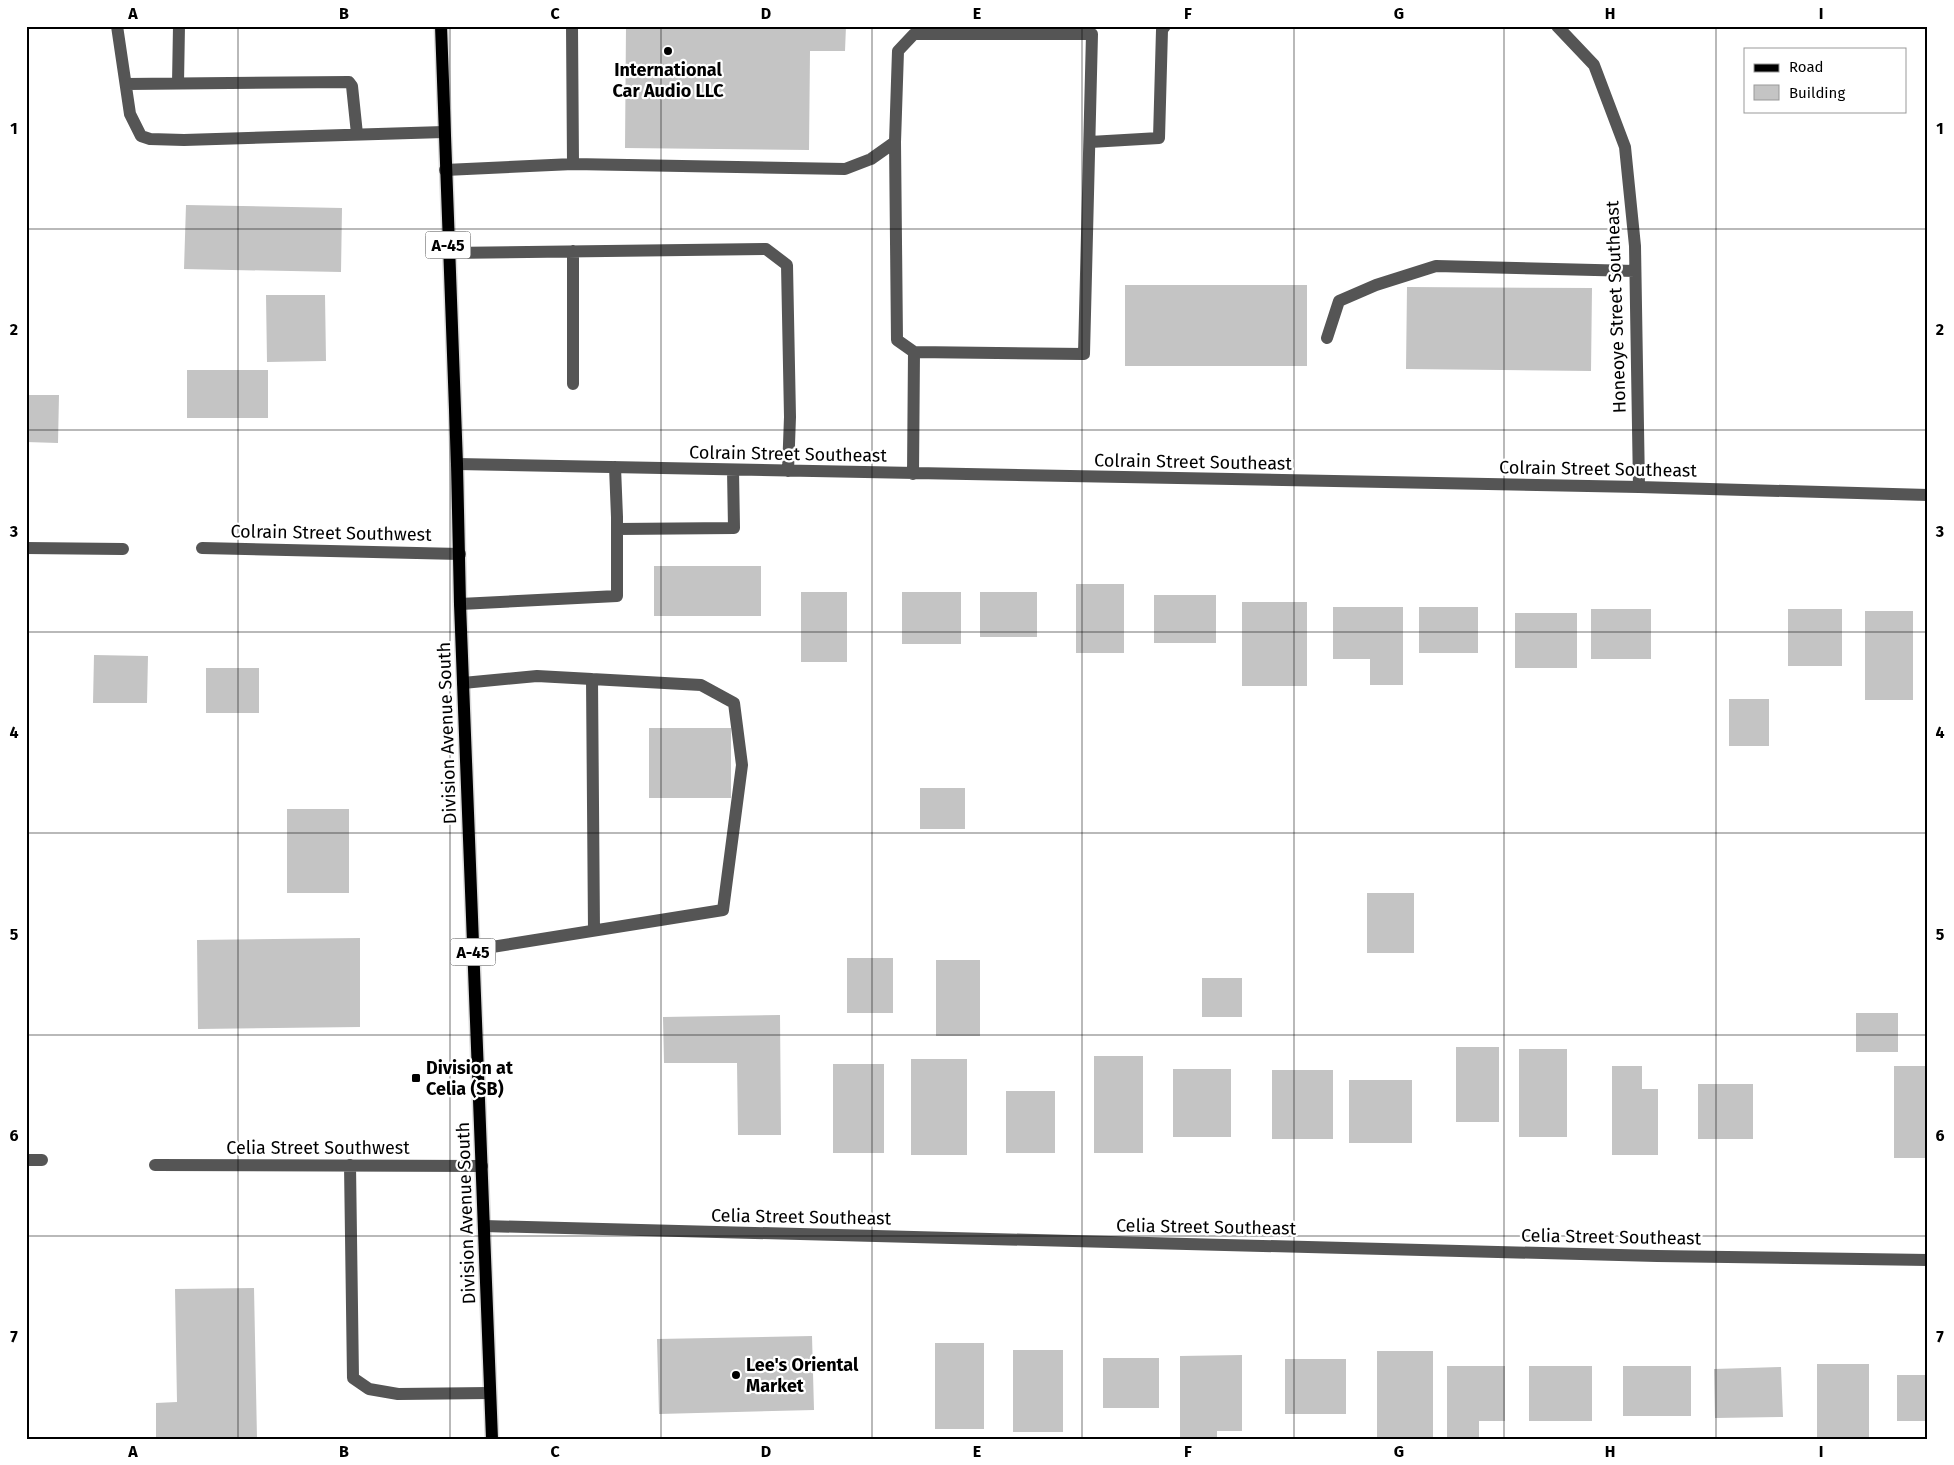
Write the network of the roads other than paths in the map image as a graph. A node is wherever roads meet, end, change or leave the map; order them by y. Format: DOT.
graph roads {
  1 [pos="117,26"];
  2 [pos="179,26"];
  3 [pos="441,26"];
  4 [pos="572,26"];
  5 [pos="1165,26"];
  6 [pos="1557,26"];
  7 [pos="1092,30"];
  8 [pos="178,83"];
  9 [pos="126,84"];
  10 [pos="444,132"];
  11 [pos="357,134"];
  12 [pos="895,142"];
  13 [pos="1090,142"];
  14 [pos="573,164"];
  15 [pos="445,170"];
  16 [pos="573,251"];
  17 [pos="448,253"];
  18 [pos="1635,271"];
  19 [pos="1327,338"];
  20 [pos="914,352"];
  21 [pos="573,384"];
  22 [pos="457,464"];
  23 [pos="615,468"];
  24 [pos="733,470"];
  25 [pos="788,471"];
  26 [pos="913,474"];
  27 [pos="1638,487"];
  28 [pos="1928,495"];
  29 [pos="618,530"];
  30 [pos="26,548"];
  31 [pos="202,548"];
  32 [pos="123,549"];
  33 [pos="460,554"];
  34 [pos="460,604"];
  35 [pos="592,679"];
  36 [pos="463,683"];
  37 [pos="594,930"];
  38 [pos="473,950"];
  39 [pos="26,1160"];
  40 [pos="42,1160"];
  41 [pos="155,1165"];
  42 [pos="350,1165"];
  43 [pos="482,1166"];
  44 [pos="484,1226"];
  45 [pos="1928,1260"];
  46 [pos="490,1393"];
  47 [pos="492,1439"];
  1 -- 9 [label="street"];
  2 -- 8 [label="street"];
  3 -- 10 [label="main road, Division Avenue South / A-45"];
  4 -- 14 [label="street"];
  5 -- 13 [label="street"];
  6 -- 18 [label="street, Honeoye Street Southeast"];
  7 -- 12 [label="street"];
  7 -- 13 [label="street"];
  8 -- 9 [label="street"];
  8 -- 11 [label="street"];
  9 -- 11 [label="street"];
  10 -- 11 [label="street"];
  10 -- 15 [label="main road, Division Avenue South / A-45"];
  12 -- 14 [label="street"];
  12 -- 20 [label="street"];
  13 -- 20 [label="street"];
  14 -- 15 [label="street"];
  15 -- 17 [label="main road, Division Avenue South / A-45"];
  16 -- 17 [label="street"];
  16 -- 21 [label="street"];
  16 -- 25 [label="street"];
  17 -- 22 [label="main road, Division Avenue South / A-45"];
  18 -- 19 [label="street"];
  18 -- 27 [label="street, Honeoye Street Southeast"];
  20 -- 26 [label="street"];
  22 -- 23 [label="street, Colrain Street Southeast"];
  22 -- 33 [label="main road, Division Avenue South / A-45"];
  23 -- 24 [label="street, Colrain Street Southeast"];
  23 -- 29 [label="street"];
  24 -- 25 [label="street, Colrain Street Southeast"];
  24 -- 29 [label="street"];
  25 -- 26 [label="street, Colrain Street Southeast"];
  26 -- 27 [label="street, Colrain Street Southeast"];
  27 -- 28 [label="street, Colrain Street Southeast"];
  29 -- 34 [label="street"];
  30 -- 32 [label="street"];
  31 -- 33 [label="street, Colrain Street Southwest"];
  33 -- 34 [label="main road, Division Avenue South / A-45"];
  34 -- 36 [label="main road, Division Avenue South / A-45"];
  35 -- 36 [label="street"];
  35 -- 37 [label="street"];
  35 -- 37 [label="street"];
  36 -- 38 [label="main road, Division Avenue South / A-45"];
  37 -- 38 [label="street"];
  38 -- 43 [label="main road, Division Avenue South / A-45"];
  39 -- 40 [label="street"];
  41 -- 42 [label="street, Celia Street Southwest"];
  42 -- 43 [label="street, Celia Street Southwest"];
  42 -- 46 [label="street"];
  43 -- 44 [label="main road, Division Avenue South / A-45"];
  44 -- 45 [label="street, Celia Street Southeast"];
  44 -- 46 [label="main road, Division Avenue South / A-45"];
  46 -- 47 [label="main road, Division Avenue South / A-45"];
}
